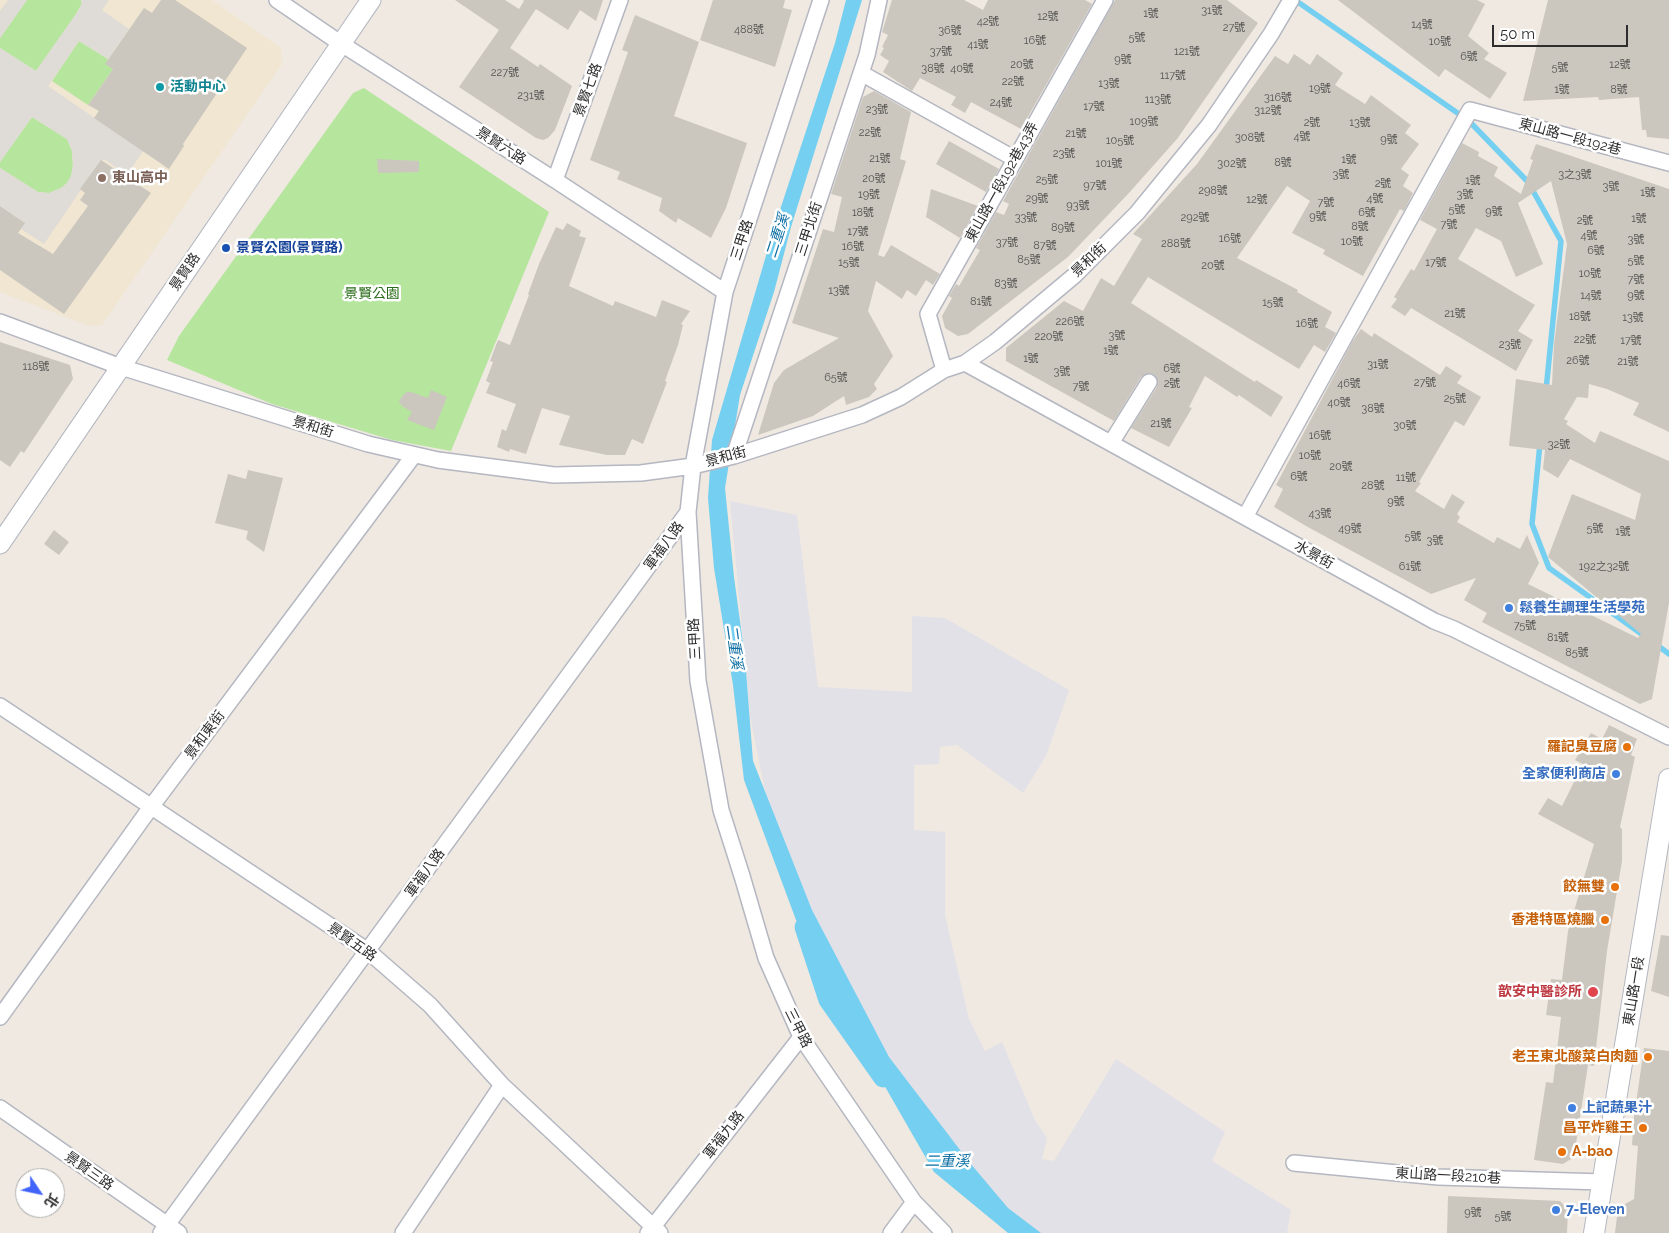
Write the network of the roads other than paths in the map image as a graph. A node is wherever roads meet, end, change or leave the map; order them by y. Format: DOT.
graph roads {
  1 [pos="277,0"];
  2 [pos="371,0"];
  3 [pos="620,0"];
  4 [pos="821,0"];
  5 [pos="879,0"];
  6 [pos="1105,0"];
  7 [pos="1291,0"];
  8 [pos="340,43"];
  9 [pos="861,73"];
  10 [pos="1015,160"];
  11 [pos="1669,164"];
  12 [pos="555,180"];
  13 [pos="725,292"];
  14 [pos="0,322"];
  15 [pos="965,363"];
  16 [pos="121,366"];
  17 [pos="944,370"];
  18 [pos="1149,382"];
  19 [pos="1111,444"];
  20 [pos="414,455"];
  21 [pos="734,456"];
  22 [pos="693,466"];
  23 [pos="688,512"];
  24 [pos="1245,517"];
  25 [pos="0,544"];
  26 [pos="0,706"];
  27 [pos="1669,736"];
  28 [pos="1669,779"];
  29 [pos="151,808"];
  30 [pos="368,951"];
  31 [pos="0,1017"];
  32 [pos="801,1037"];
  33 [pos="502,1085"];
  34 [pos="0,1108"];
  35 [pos="1294,1163"];
  36 [pos="1603,1182"];
  37 [pos="914,1202"];
  38 [pos="169,1230"];
  39 [pos="654,1231"];
  40 [pos="403,1233"];
  41 [pos="891,1233"];
  42 [pos="944,1233"];
  43 [pos="1594,1233"];
  1 -- 8 [label="street, 景賢六路"];
  2 -- 8 [label="street, 景賢路"];
  3 -- 12 [label="street, 景賢七路"];
  4 -- 13 [label="street, 三甲路"];
  5 -- 9 [label="street, 三甲北街"];
  6 -- 10 [label="street, 東山路一段192巷43弄"];
  7 -- 15 [label="street, 景和街"];
  8 -- 12 [label="street, 景賢六路"];
  8 -- 16 [label="street, 景賢路"];
  9 -- 10 [label="street"];
  9 -- 21 [label="street, 三甲北街"];
  10 -- 17 [label="street, 東山路一段192巷43弄"];
  11 -- 24 [label="street, 東山路一段192巷"];
  12 -- 13 [label="street, 景賢六路"];
  13 -- 22 [label="street, 三甲路"];
  14 -- 16 [label="street, 景和街"];
  15 -- 17 [label="street, 景和街"];
  15 -- 19 [label="street, 水景街"];
  16 -- 20 [label="street, 景和街"];
  16 -- 25 [label="street, 景賢路"];
  17 -- 21 [label="street, 景和街"];
  18 -- 19 [label="street"];
  19 -- 24 [label="street, 水景街"];
  20 -- 22 [label="street, 景和街"];
  20 -- 29 [label="street, 景和東街"];
  21 -- 22 [label="street, 景和街"];
  22 -- 23 [label="street, 三甲路"];
  23 -- 30 [label="street, 軍福八路"];
  23 -- 32 [label="street, 三甲路"];
  24 -- 27 [label="street, 水景街"];
  26 -- 29 [label="street, 景賢五路"];
  28 -- 36 [label="main road, 東山路一段"];
  29 -- 30 [label="street, 景賢五路"];
  29 -- 31 [label="street, 景和東街"];
  30 -- 33 [label="street, 景賢五路"];
  30 -- 38 [label="street, 軍福八路"];
  32 -- 37 [label="street, 三甲路"];
  32 -- 39 [label="street, 軍福九路"];
  33 -- 39 [label="street, 景賢五路"];
  33 -- 40 [label="street"];
  34 -- 38 [label="street, 景賢三路"];
  35 -- 36 [label="street, 東山路一段210巷"];
  36 -- 43 [label="main road, 東山路一段"];
  37 -- 41 [label="street"];
  37 -- 42 [label="street, 三甲路"];
}
